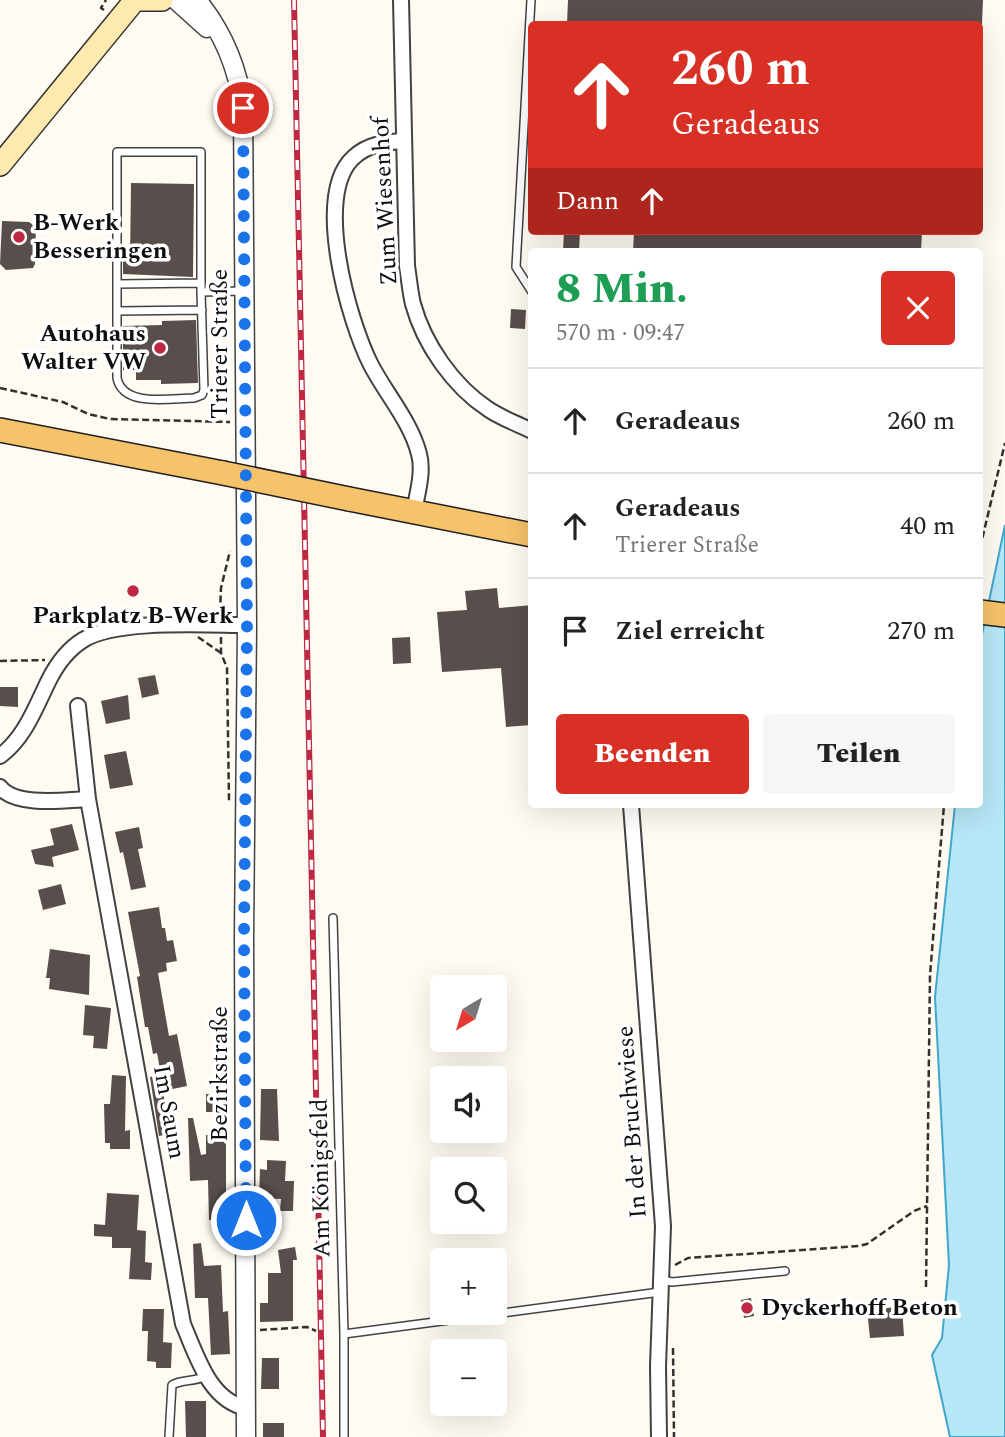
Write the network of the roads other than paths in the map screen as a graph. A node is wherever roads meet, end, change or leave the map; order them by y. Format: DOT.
graph roads {
  1 [pos="115,0"];
  2 [pos="135,0"];
  3 [pos="142,0"];
  4 [pos="162,0"];
  5 [pos="176,0"];
  6 [pos="197,0"];
  7 [pos="401,0"];
  8 [pos="531,0"];
  9 [pos="530,21"];
  10 [pos="528,53"];
  11 [pos="233,65"];
  12 [pos="76,70"];
  13 [pos="404,141"];
  14 [pos="0,165"];
  15 [pos="201,283"];
  16 [pos="117,284"];
  17 [pos="528,286"];
  18 [pos="245,291"];
  19 [pos="201,292"];
  20 [pos="202,310"];
  21 [pos="117,311"];
  22 [pos="528,429"];
  23 [pos="0,430"];
  24 [pos="414,512"];
  25 [pos="528,534"];
  26 [pos="983,612"];
  27 [pos="1005,615"];
  28 [pos="247,625"];
  29 [pos="78,706"];
  30 [pos="246,711"];
  31 [pos="0,756"];
  32 [pos="0,787"];
  33 [pos="88,799"];
  34 [pos="631,808"];
  35 [pos="333,918"];
  36 [pos="785,1271"];
  37 [pos="665,1285"];
  38 [pos="344,1335"];
  39 [pos="206,1376"];
  40 [pos="246,1408"];
  41 [pos="169,1437"];
  42 [pos="246,1437"];
  43 [pos="344,1437"];
  44 [pos="659,1437"];
  1 -- 12 [label="main road"];
  2 -- 12 [label="main road"];
  3 -- 4 [label="main road"];
  5 -- 11 [label="street, Trierer Straße"];
  6 -- 11 [label="street, Trierer Straße"];
  7 -- 13 [label="street, Zum Wiesenhof"];
  8 -- 9 [label="lane"];
  10 -- 17 [label="lane"];
  11 -- 18 [label="street, Trierer Straße"];
  12 -- 14 [label="main road"];
  13 -- 22 [label="street, Zum Wiesenhof"];
  13 -- 24 [label="street"];
  15 -- 16 [label="lane"];
  15 -- 16 [label="lane"];
  15 -- 19 [label="lane"];
  16 -- 21 [label="lane"];
  18 -- 19 [label="lane"];
  18 -- 28 [label="street, Trierer Straße"];
  19 -- 20 [label="lane"];
  20 -- 21 [label="lane"];
  20 -- 21 [label="lane"];
  23 -- 24 [label="main road, bridge"];
  24 -- 25 [label="main road"];
  26 -- 27 [label="main road"];
  28 -- 30 [label="street, Trierer Straße"];
  28 -- 31 [label="street"];
  29 -- 33 [label="street, Im Saum"];
  30 -- 40 [label="street, Bezirkstraße"];
  32 -- 33 [label="street"];
  33 -- 39 [label="street, Im Saum"];
  34 -- 37 [label="street, In der Bruchwiese"];
  35 -- 38 [label="lane, Am Königsfeld"];
  36 -- 37 [label="lane"];
  37 -- 38 [label="lane"];
  37 -- 44 [label="street, In der Bruchwiese"];
  38 -- 43 [label="lane, Am Königsfeld"];
  39 -- 40 [label="street, Im Saum"];
  39 -- 41 [label="lane"];
  40 -- 42 [label="street, Bezirkstraße"];
}
